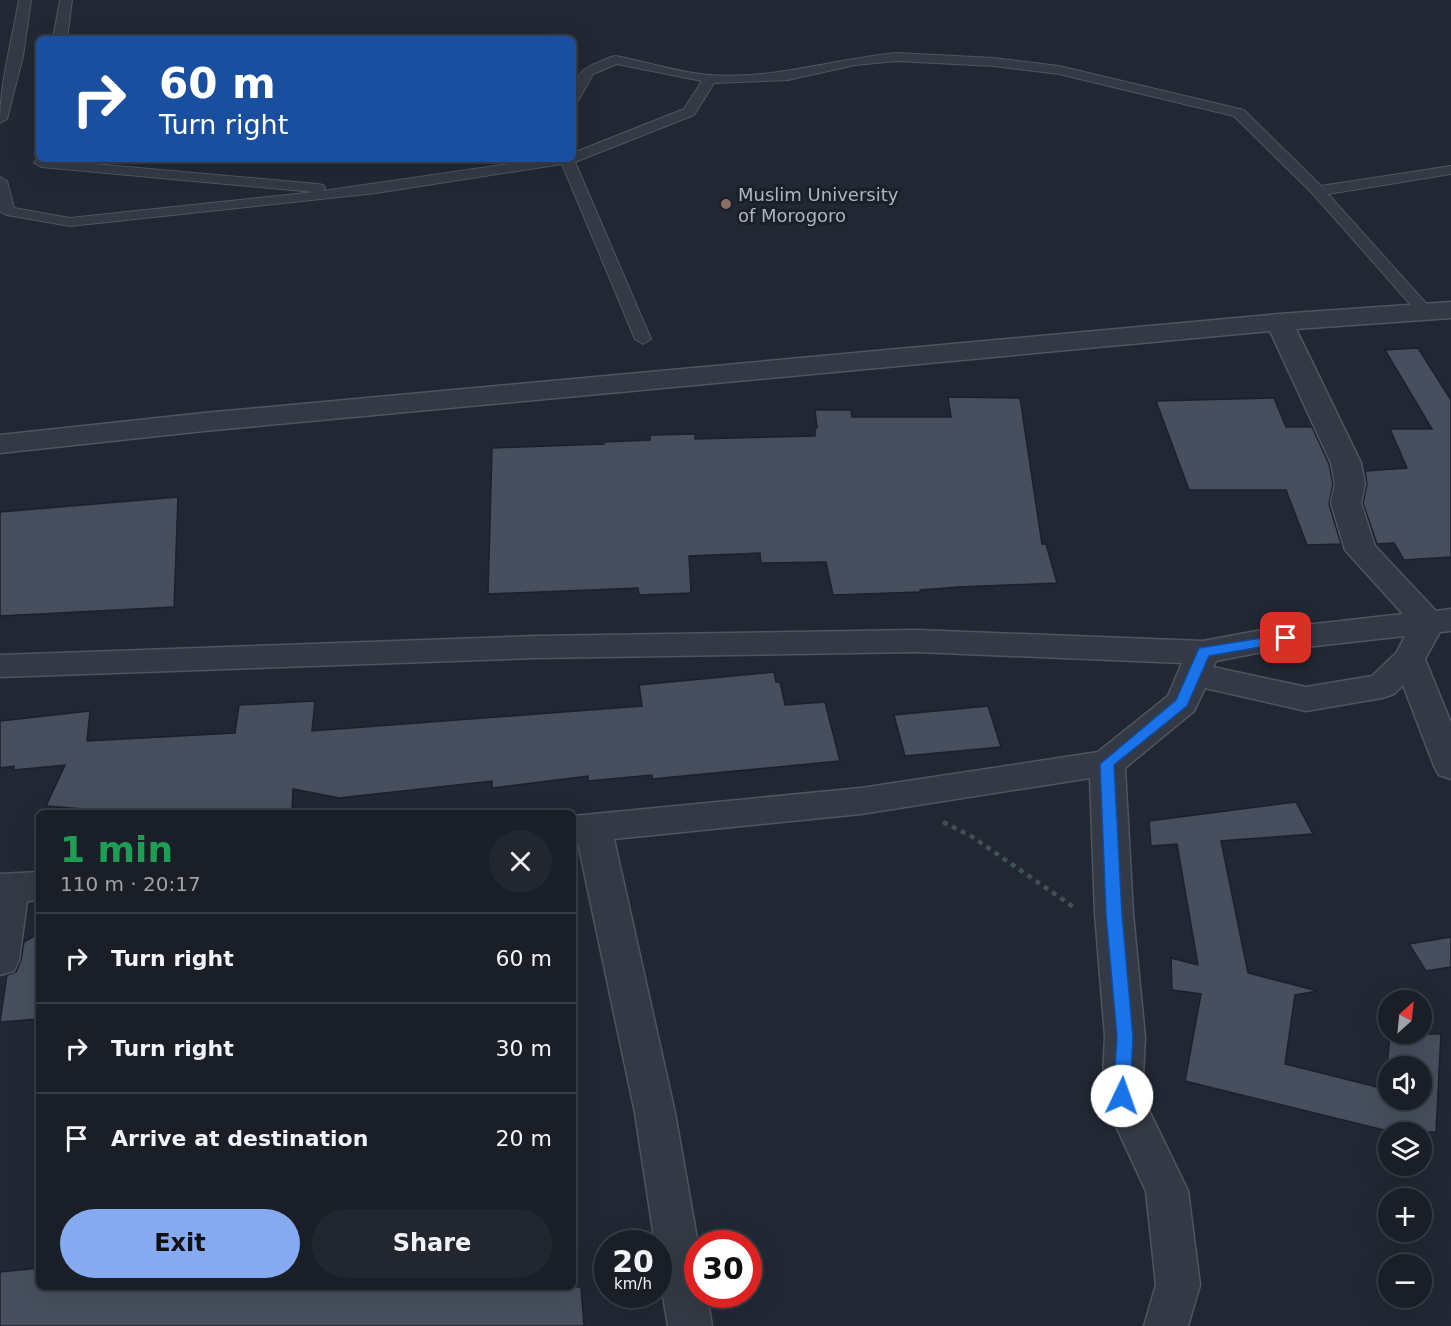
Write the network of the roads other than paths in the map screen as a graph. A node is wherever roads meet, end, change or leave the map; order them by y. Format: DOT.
graph roads {
  1 [pos="25,0"];
  2 [pos="66,0"];
  3 [pos="60,36"];
  4 [pos="710,79"];
  5 [pos="576,93"];
  6 [pos="0,119"];
  7 [pos="576,156"];
  8 [pos="41,162"];
  9 [pos="549,162"];
  10 [pos="570,162"];
  11 [pos="1451,170"];
  12 [pos="0,182"];
  13 [pos="357,191"];
  14 [pos="1318,191"];
  15 [pos="1438,310"];
  16 [pos="1279,322"];
  17 [pos="643,339"];
  18 [pos="0,444"];
  19 [pos="1440,622"];
  20 [pos="1409,659"];
  21 [pos="1199,663"];
  22 [pos="0,666"];
  23 [pos="1107,764"];
  24 [pos="1451,766"];
  25 [pos="583,829"];
  26 [pos="16,887"];
  27 [pos="0,960"];
  28 [pos="690,1326"];
  29 [pos="1166,1326"];
  1 -- 6 [label="lane"];
  2 -- 3 [label="lane"];
  4 -- 5 [label="lane"];
  4 -- 7 [label="lane"];
  4 -- 14 [label="lane"];
  8 -- 13 [label="lane"];
  9 -- 13 [label="lane"];
  10 -- 17 [label="lane"];
  11 -- 14 [label="lane"];
  12 -- 13 [label="lane"];
  14 -- 15 [label="lane"];
  15 -- 16 [label="street"];
  16 -- 18 [label="street"];
  16 -- 19 [label="street"];
  19 -- 20 [label="street"];
  19 -- 21 [label="street"];
  20 -- 21 [label="street"];
  20 -- 24 [label="street"];
  21 -- 22 [label="street"];
  21 -- 23 [label="street"];
  23 -- 25 [label="street"];
  23 -- 29 [label="street"];
  25 -- 28 [label="street"];
  26 -- 27 [label="street"];
}
